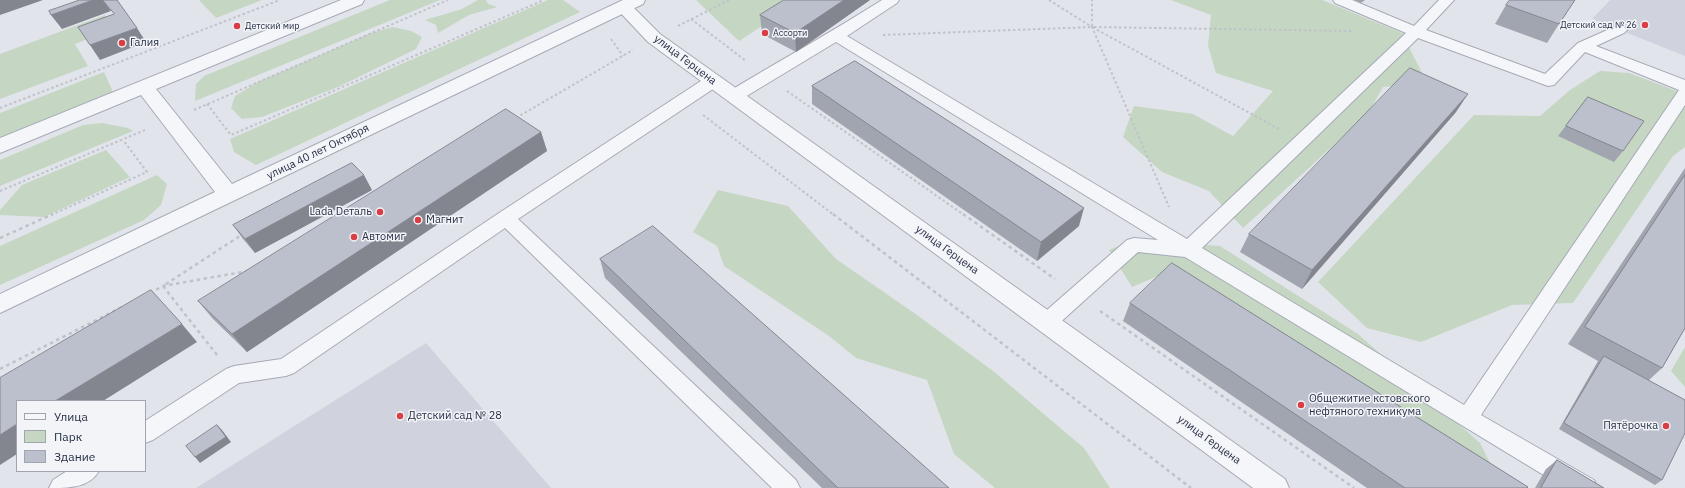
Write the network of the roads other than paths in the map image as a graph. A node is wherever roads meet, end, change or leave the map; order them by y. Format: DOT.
graph roads {
  1 [pos="356,0"];
  2 [pos="892,0"];
  3 [pos="1340,0"];
  4 [pos="1447,0"];
  5 [pos="625,2"];
  6 [pos="1619,30"];
  7 [pos="1416,32"];
  8 [pos="836,36"];
  9 [pos="1583,46"];
  10 [pos="713,81"];
  11 [pos="1685,86"];
  12 [pos="145,87"];
  13 [pos="1685,93"];
  14 [pos="734,96"];
  15 [pos="0,146"];
  16 [pos="229,195"];
  17 [pos="506,218"];
  18 [pos="1188,250"];
  19 [pos="0,304"];
  20 [pos="1047,322"];
  21 [pos="1467,418"];
  22 [pos="146,432"];
  23 [pos="85,472"];
  24 [pos="60,488"];
  25 [pos="788,488"];
  26 [pos="1275,488"];
  27 [pos="1586,488"];
  1 -- 12 [label="street"];
  2 -- 8 [label="lane"];
  3 -- 7 [label="lane"];
  4 -- 7 [label="lane"];
  5 -- 10 [label="street, улица Герцена"];
  5 -- 16 [label="street, улица 40 лет Октября"];
  6 -- 9 [label="lane"];
  7 -- 9 [label="lane"];
  7 -- 18 [label="lane"];
  8 -- 14 [label="lane"];
  8 -- 18 [label="lane"];
  9 -- 11 [label="lane"];
  10 -- 14 [label="street, улица Герцена"];
  10 -- 17 [label="lane"];
  12 -- 15 [label="street"];
  12 -- 16 [label="street"];
  13 -- 21 [label="lane"];
  14 -- 20 [label="street, улица Герцена"];
  16 -- 19 [label="street, улица 40 лет Октября"];
  17 -- 22 [label="lane"];
  17 -- 25 [label="lane"];
  18 -- 20 [label="lane"];
  18 -- 21 [label="lane"];
  20 -- 26 [label="street, улица Герцена"];
  21 -- 27 [label="lane"];
  23 -- 24 [label="lane"];
}
